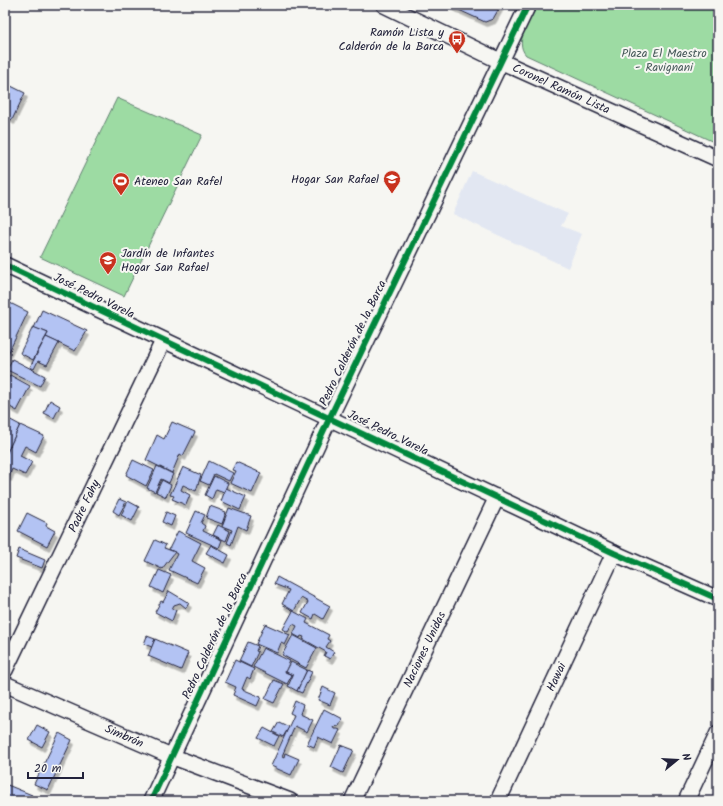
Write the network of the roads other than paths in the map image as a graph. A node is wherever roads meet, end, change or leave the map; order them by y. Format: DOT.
graph roads {
  1 [pos="384,5"];
  2 [pos="528,5"];
  3 [pos="500,61"];
  4 [pos="718,160"];
  5 [pos="5,265"];
  6 [pos="163,341"];
  7 [pos="330,417"];
  8 [pos="497,497"];
  9 [pos="614,553"];
  10 [pos="718,599"];
  11 [pos="5,670"];
  12 [pos="5,684"];
  13 [pos="718,733"];
  14 [pos="172,756"];
  15 [pos="151,801"];
  16 [pos="290,801"];
  17 [pos="352,801"];
  18 [pos="498,801"];
  19 [pos="686,801"];
  1 -- 3 [label="street, Coronel Ramón Lista"];
  2 -- 3 [label="street, Pedro Calderón de la Barca"];
  3 -- 4 [label="street, Coronel Ramón Lista"];
  3 -- 7 [label="street, Pedro Calderón de la Barca"];
  5 -- 6 [label="street, José Pedro Varela"];
  6 -- 7 [label="street, José Pedro Varela"];
  6 -- 11 [label="street, Padre Fahy"];
  7 -- 8 [label="street, José Pedro Varela"];
  7 -- 14 [label="street, Pedro Calderón de la Barca"];
  8 -- 9 [label="street, José Pedro Varela"];
  8 -- 17 [label="street, Naciones Unidas"];
  9 -- 10 [label="street, José Pedro Varela"];
  9 -- 18 [label="street, Hawai"];
  12 -- 14 [label="street, Simbrón"];
  13 -- 19 [label="street"];
  14 -- 15 [label="street, Pedro Calderón de la Barca"];
  14 -- 16 [label="street, Simbrón"];
}
